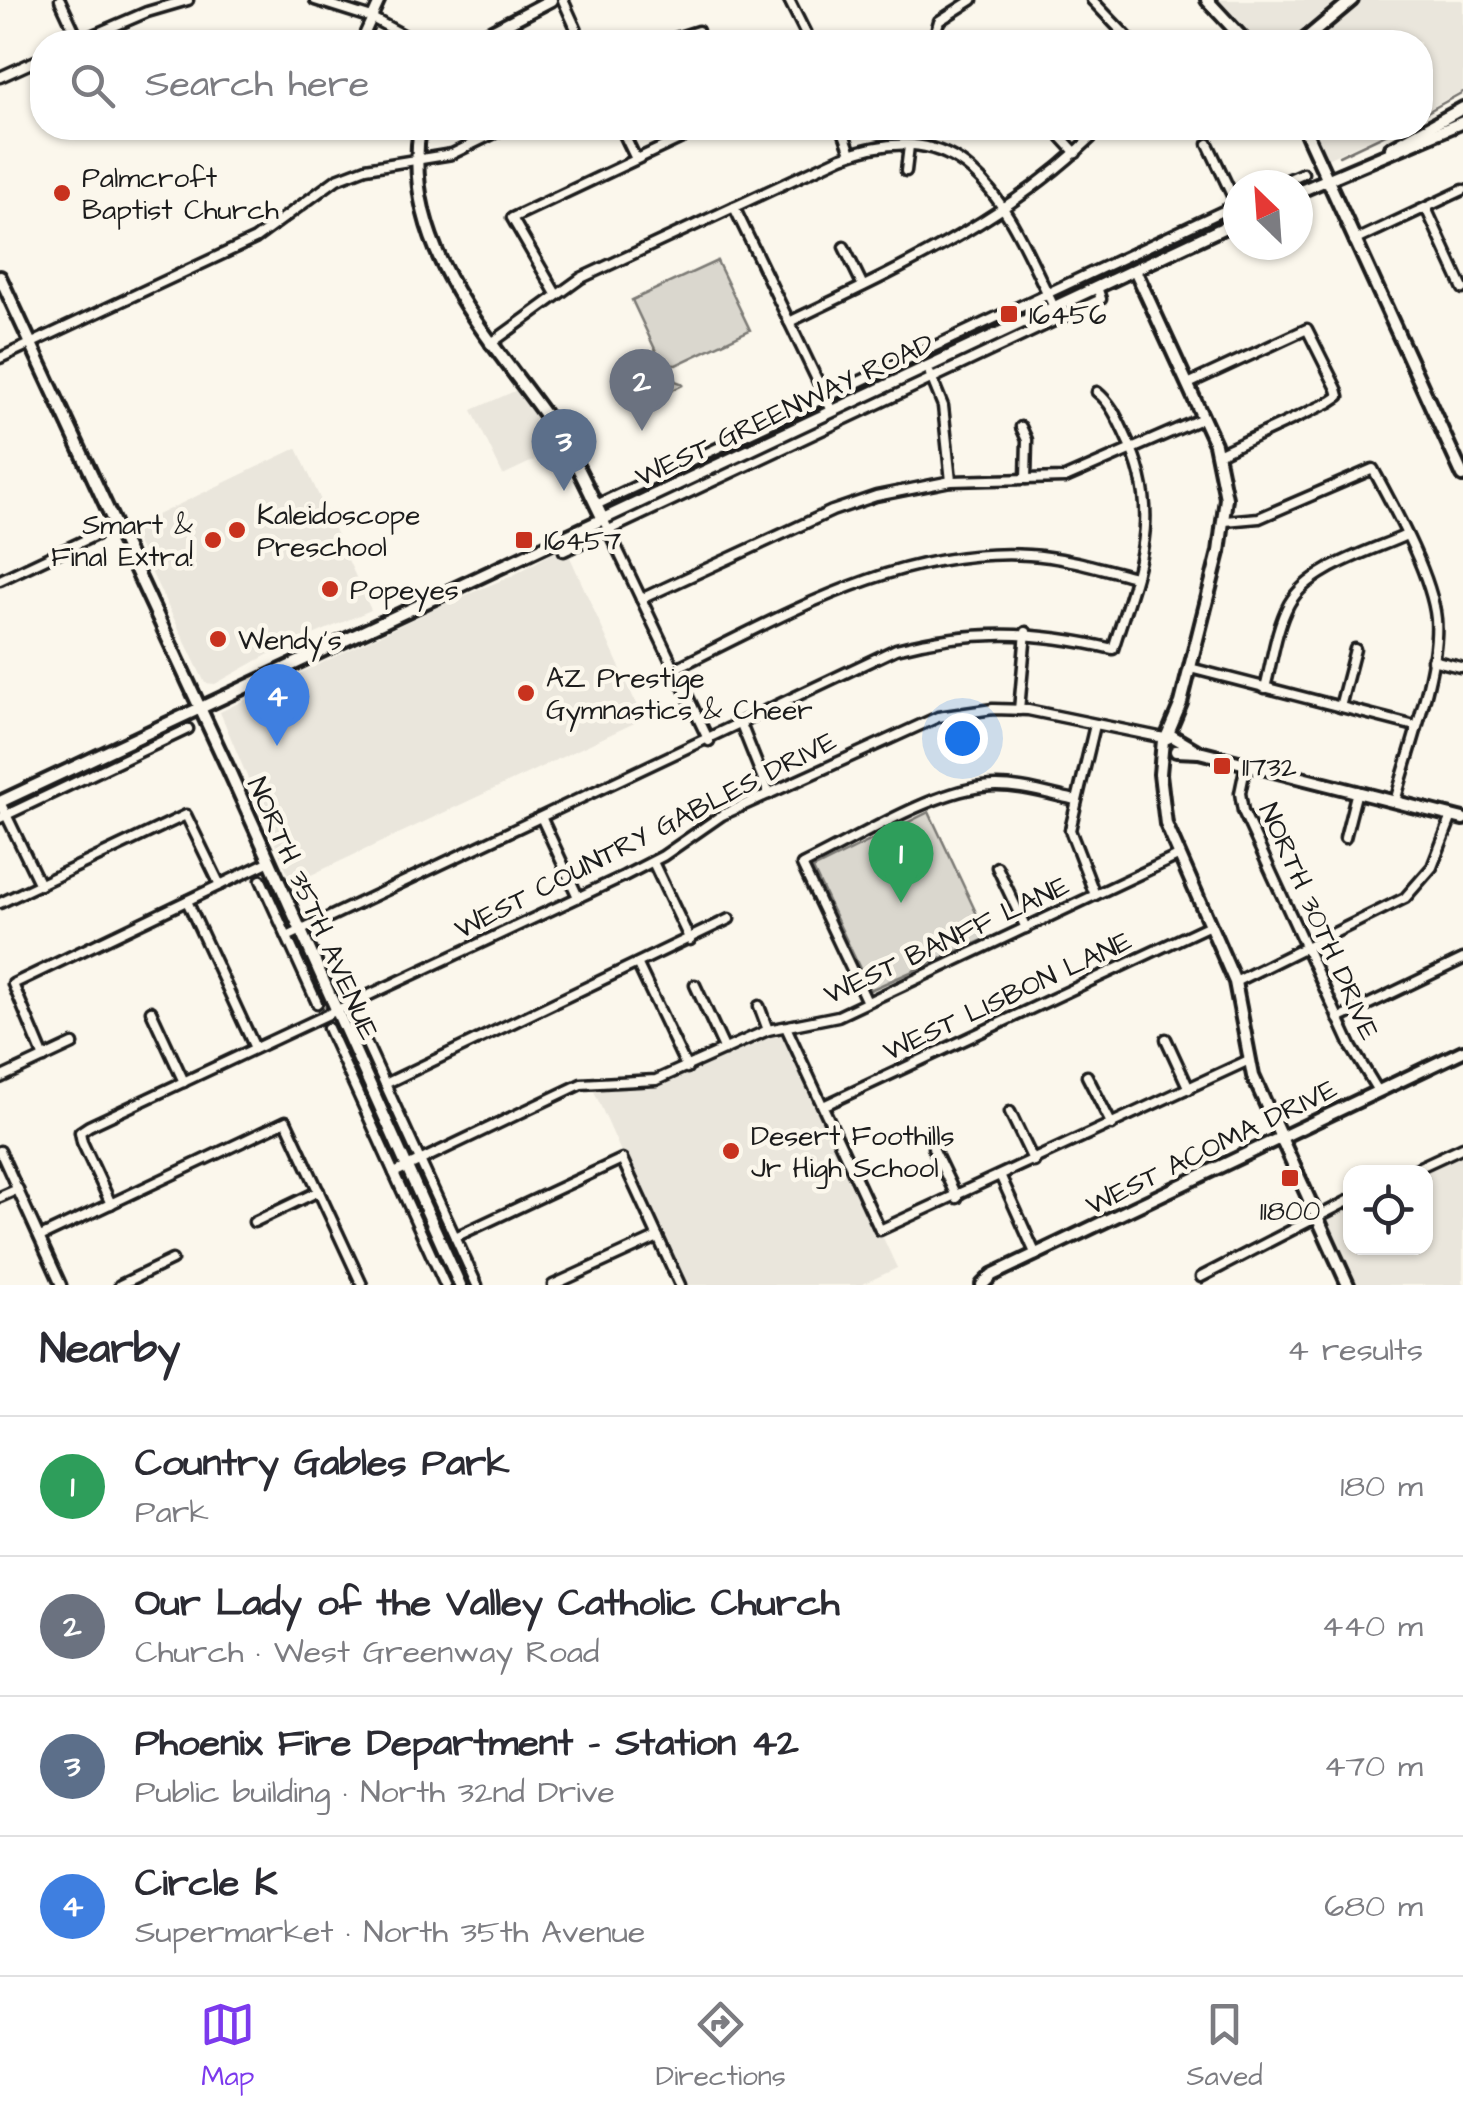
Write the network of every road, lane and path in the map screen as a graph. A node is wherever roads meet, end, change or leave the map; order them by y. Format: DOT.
graph roads {
  1 [pos="60,0"];
  2 [pos="188,0"];
  3 [pos="315,0"];
  4 [pos="380,0"];
  5 [pos="552,0"];
  6 [pos="563,0"];
  7 [pos="789,0"];
  8 [pos="972,0"];
  9 [pos="1092,0"];
  10 [pos="1206,0"];
  11 [pos="1352,0"];
  12 [pos="162,3"];
  13 [pos="372,18"];
  14 [pos="73,30"];
  15 [pos="104,30"];
  16 [pos="366,30"];
  17 [pos="394,30"];
  18 [pos="494,30"];
  19 [pos="577,30"];
  20 [pos="804,30"];
  21 [pos="936,30"];
  22 [pos="1121,30"];
  23 [pos="1235,30"];
  24 [pos="1316,30"];
  25 [pos="30,63"];
  26 [pos="0,77"];
  27 [pos="1463,108"];
  28 [pos="1463,122"];
  29 [pos="1433,123"];
  30 [pos="1433,133"];
  31 [pos="419,140"];
  32 [pos="481,140"];
  33 [pos="627,140"];
  34 [pos="678,140"];
  35 [pos="846,140"];
  36 [pos="1065,140"];
  37 [pos="1089,140"];
  38 [pos="1309,140"];
  39 [pos="1401,140"];
  40 [pos="1415,140"];
  41 [pos="1208,144"];
  42 [pos="909,146"];
  43 [pos="1386,151"];
  44 [pos="851,153"];
  45 [pos="1076,153"];
  46 [pos="636,159"];
  47 [pos="417,161"];
  48 [pos="906,171"];
  49 [pos="1223,174"];
  50 [pos="1327,179"];
  51 [pos="1313,185"];
  52 [pos="1463,190"];
  53 [pos="734,207"];
  54 [pos="1006,207"];
  55 [pos="1426,208"];
  56 [pos="1223,212"];
  57 [pos="1223,228"];
  58 [pos="1354,241"];
  59 [pos="844,246"];
  60 [pos="1135,270"];
  61 [pos="0,277"];
  62 [pos="863,286"];
  63 [pos="1098,287"];
  64 [pos="1463,288"];
  65 [pos="1048,293"];
  66 [pos="556,294"];
  67 [pos="1054,306"];
  68 [pos="789,322"];
  69 [pos="30,344"];
  70 [pos="490,344"];
  71 [pos="0,358"];
  72 [pos="929,372"];
  73 [pos="1188,384"];
  74 [pos="1098,392"];
  75 [pos="824,397"];
  76 [pos="832,411"];
  77 [pos="1204,418"];
  78 [pos="1021,426"];
  79 [pos="1133,451"];
  80 [pos="1218,454"];
  81 [pos="1463,476"];
  82 [pos="1026,479"];
  83 [pos="952,481"];
  84 [pos="596,505"];
  85 [pos="1225,522"];
  86 [pos="606,525"];
  87 [pos="115,526"];
  88 [pos="1404,536"];
  89 [pos="564,551"];
  90 [pos="1135,577"];
  91 [pos="0,580"];
  92 [pos="641,599"];
  93 [pos="1026,632"];
  94 [pos="1355,649"];
  95 [pos="1432,660"];
  96 [pos="1460,667"];
  97 [pos="1190,668"];
  98 [pos="674,669"];
  99 [pos="1265,688"];
  100 [pos="200,706"];
  101 [pos="1340,707"];
  102 [pos="1020,710"];
  103 [pos="740,724"];
  104 [pos="1095,725"];
  105 [pos="1414,726"];
  106 [pos="188,730"];
  107 [pos="708,741"];
  108 [pos="1170,744"];
  109 [pos="1246,764"];
  110 [pos="1357,792"];
  111 [pos="770,794"];
  112 [pos="1075,800"];
  113 [pos="0,802"];
  114 [pos="1395,802"];
  115 [pos="3,817"];
  116 [pos="1458,818"];
  117 [pos="542,819"];
  118 [pos="1345,838"];
  119 [pos="1178,856"];
  120 [pos="270,861"];
  121 [pos="653,862"];
  122 [pos="998,867"];
  123 [pos="261,880"];
  124 [pos="40,885"];
  125 [pos="220,885"];
  126 [pos="1095,895"];
  127 [pos="578,897"];
  128 [pos="187,901"];
  129 [pos="0,903"];
  130 [pos="729,919"];
  131 [pos="1210,925"];
  132 [pos="1026,928"];
  133 [pos="300,931"];
  134 [pos="287,937"];
  135 [pos="690,940"];
  136 [pos="1306,948"];
  137 [pos="1463,959"];
  138 [pos="638,965"];
  139 [pos="1235,982"];
  140 [pos="694,986"];
  141 [pos="867,1002"];
  142 [pos="317,1004"];
  143 [pos="758,1006"];
  144 [pos="334,1010"];
  145 [pos="151,1011"];
  146 [pos="1338,1019"];
  147 [pos="786,1026"];
  148 [pos="328,1028"];
  149 [pos="768,1030"];
  150 [pos="364,1038"];
  151 [pos="1166,1039"];
  152 [pos="73,1044"];
  153 [pos="254,1048"];
  154 [pos="725,1050"];
  155 [pos="1463,1051"];
  156 [pos="44,1058"];
  157 [pos="1249,1060"];
  158 [pos="687,1068"];
  159 [pos="1087,1076"];
  160 [pos="0,1078"];
  161 [pos="184,1082"];
  162 [pos="386,1084"];
  163 [pos="1189,1088"];
  164 [pos="1378,1091"];
  165 [pos="823,1106"];
  166 [pos="1010,1112"];
  167 [pos="1112,1125"];
  168 [pos="1281,1139"];
  169 [pos="1463,1147"];
  170 [pos="933,1148"];
  171 [pos="0,1150"];
  172 [pos="421,1160"];
  173 [pos="1034,1162"];
  174 [pos="1424,1165"];
  175 [pos="406,1168"];
  176 [pos="394,1173"];
  177 [pos="1001,1177"];
  178 [pos="18,1188"];
  179 [pos="319,1191"];
  180 [pos="0,1197"];
  181 [pos="956,1198"];
  182 [pos="111,1204"];
  183 [pos="1343,1204"];
  184 [pos="1318,1220"];
  185 [pos="254,1222"];
  186 [pos="455,1236"];
  187 [pos="40,1237"];
  188 [pos="658,1237"];
  189 [pos="1037,1256"];
  190 [pos="172,1260"];
  191 [pos="1201,1276"];
  192 [pos="61,1285"];
  193 [pos="120,1285"];
  194 [pos="362,1285"];
  195 [pos="446,1285"];
  196 [pos="460,1285"];
  197 [pos="477,1285"];
  198 [pos="553,1285"];
  199 [pos="680,1285"];
  200 [pos="982,1285"];
  201 [pos="1348,1285"];
  1 -- 14 [label="street"];
  2 -- 12 [label="street"];
  3 -- 13 [label="street"];
  4 -- 13 [label="street"];
  5 -- 18 [label="street"];
  6 -- 19 [label="street"];
  7 -- 20 [label="street"];
  8 -- 21 [label="street"];
  9 -- 22 [label="street"];
  10 -- 23 [label="street"];
  11 -- 24 [label="street"];
  12 -- 15 [label="street"];
  13 -- 16 [label="street"];
  13 -- 17 [label="street"];
  25 -- 26 [label="street"];
  27 -- 29 [label="street"];
  28 -- 30 [label="street"];
  31 -- 47 [label="street"];
  32 -- 47 [label="street"];
  33 -- 46 [label="street"];
  34 -- 46 [label="street"];
  35 -- 44 [label="street"];
  36 -- 45 [label="street"];
  37 -- 45 [label="street"];
  38 -- 50 [label="street"];
  39 -- 43 [label="street"];
  40 -- 43 [label="street"];
  41 -- 49 [label="street"];
  42 -- 44 [label="street"];
  42 -- 48 [label="street"];
  42 -- 54 [label="street"];
  43 -- 50 [label="street"];
  44 -- 53 [label="street"];
  45 -- 54 [label="street"];
  46 -- 66 [label="street"];
  47 -- 69 [label="street"];
  47 -- 70 [label="street"];
  50 -- 51 [label="street"];
  50 -- 58 [label="street"];
  52 -- 55 [label="street"];
  53 -- 66 [label="street"];
  53 -- 68 [label="street"];
  54 -- 62 [label="street"];
  54 -- 65 [label="street"];
  55 -- 58 [label="street"];
  55 -- 64 [label="street"];
  56 -- 65 [label="street, WEST GREENWAY ROAD"];
  57 -- 60 [label="street, WEST GREENWAY ROAD"];
  58 -- 81 [label="street"];
  59 -- 62 [label="street"];
  60 -- 63 [label="street, WEST GREENWAY ROAD"];
  60 -- 73 [label="street"];
  61 -- 69 [label="street, NORTH 35TH AVENUE"];
  62 -- 68 [label="street"];
  63 -- 67 [label="street, WEST GREENWAY ROAD"];
  63 -- 72 [label="street, WEST GREENWAY ROAD"];
  65 -- 67 [label="street"];
  65 -- 75 [label="street, WEST GREENWAY ROAD"];
  66 -- 70 [label="street"];
  67 -- 72 [label="street, WEST GREENWAY ROAD"];
  68 -- 75 [label="street"];
  69 -- 71 [label="street"];
  69 -- 87 [label="street, NORTH 35TH AVENUE"];
  70 -- 84 [label="street"];
  72 -- 76 [label="street, WEST GREENWAY ROAD"];
  72 -- 83 [label="street"];
  72 -- 86 [label="street, WEST GREENWAY ROAD"];
  73 -- 77 [label="street"];
  73 -- 80 [label="street"];
  74 -- 79 [label="street"];
  75 -- 76 [label="street"];
  75 -- 84 [label="street, WEST GREENWAY ROAD"];
  76 -- 86 [label="street, WEST GREENWAY ROAD"];
  77 -- 79 [label="street"];
  77 -- 80 [label="street"];
  78 -- 82 [label="street"];
  79 -- 82 [label="street"];
  79 -- 90 [label="street"];
  80 -- 85 [label="street"];
  82 -- 83 [label="street"];
  83 -- 92 [label="street"];
  84 -- 86 [label="street"];
  85 -- 88 [label="street"];
  85 -- 97 [label="street"];
  86 -- 89 [label="street, WEST GREENWAY ROAD"];
  86 -- 92 [label="street"];
  86 -- 100 [label="street, WEST GREENWAY ROAD"];
  87 -- 91 [label="street"];
  87 -- 100 [label="street, NORTH 35TH AVENUE"];
  88 -- 95 [label="street"];
  88 -- 99 [label="street"];
  90 -- 93 [label="street"];
  90 -- 98 [label="street"];
  92 -- 98 [label="street"];
  93 -- 102 [label="street"];
  93 -- 103 [label="street"];
  94 -- 101 [label="street"];
  95 -- 96 [label="street"];
  95 -- 105 [label="street"];
  97 -- 99 [label="street"];
  97 -- 108 [label="street"];
  98 -- 107 [label="street"];
  99 -- 101 [label="street"];
  100 -- 113 [label="street, WEST GREENWAY ROAD"];
  100 -- 120 [label="street, NORTH 35TH AVENUE"];
  101 -- 105 [label="street"];
  102 -- 104 [label="street, WEST COUNTRY GABLES DRIVE"];
  102 -- 111 [label="street, WEST COUNTRY GABLES DRIVE"];
  103 -- 107 [label="street"];
  103 -- 111 [label="street"];
  104 -- 108 [label="street, WEST COUNTRY GABLES DRIVE"];
  104 -- 112 [label="street"];
  105 -- 114 [label="street"];
  106 -- 115 [label="street"];
  107 -- 117 [label="street"];
  108 -- 109 [label="street, WEST COUNTRY GABLES DRIVE"];
  108 -- 119 [label="street"];
  109 -- 110 [label="street, WEST COUNTRY GABLES DRIVE"];
  109 -- 136 [label="street, NORTH 30TH DRIVE"];
  110 -- 114 [label="street, WEST COUNTRY GABLES DRIVE"];
  110 -- 118 [label="street"];
  111 -- 121 [label="street, WEST COUNTRY GABLES DRIVE"];
  112 -- 126 [label="street"];
  112 -- 141 [label="street"];
  113 -- 115 [label="street"];
  114 -- 116 [label="street, WEST COUNTRY GABLES DRIVE"];
  115 -- 124 [label="street"];
  116 -- 136 [label="street"];
  117 -- 127 [label="street"];
  117 -- 133 [label="street"];
  119 -- 126 [label="street, WEST BANFF LANE"];
  119 -- 131 [label="street"];
  120 -- 125 [label="street"];
  120 -- 133 [label="street, NORTH 35TH AVENUE"];
  121 -- 127 [label="street, WEST COUNTRY GABLES DRIVE"];
  121 -- 135 [label="street"];
  122 -- 132 [label="street"];
  123 -- 134 [label="street, NORTH 35TH AVENUE"];
  124 -- 125 [label="street"];
  124 -- 129 [label="street"];
  125 -- 128 [label="street"];
  126 -- 132 [label="street, WEST BANFF LANE"];
  127 -- 144 [label="street, WEST COUNTRY GABLES DRIVE"];
  128 -- 153 [label="street"];
  128 -- 156 [label="street"];
  130 -- 135 [label="street"];
  131 -- 139 [label="street"];
  131 -- 165 [label="street, WEST LISBON LANE"];
  132 -- 141 [label="street, WEST BANFF LANE"];
  133 -- 134 [label="street"];
  133 -- 144 [label="street, NORTH 35TH AVENUE"];
  134 -- 142 [label="street, NORTH 35TH AVENUE"];
  135 -- 138 [label="street"];
  136 -- 139 [label="street"];
  136 -- 146 [label="street, NORTH 30TH DRIVE"];
  137 -- 146 [label="street"];
  138 -- 158 [label="street"];
  138 -- 162 [label="street"];
  139 -- 157 [label="street"];
  140 -- 154 [label="street"];
  141 -- 147 [label="street, WEST BANFF LANE"];
  143 -- 149 [label="street"];
  144 -- 153 [label="street, WEST COUNTRY GABLES DRIVE"];
  144 -- 175 [label="street, NORTH 35TH AVENUE"];
  145 -- 161 [label="street"];
  146 -- 164 [label="street, NORTH 30TH DRIVE"];
  147 -- 149 [label="street, WEST BANFF LANE"];
  147 -- 165 [label="street"];
  148 -- 176 [label="street, NORTH 35TH AVENUE"];
  149 -- 154 [label="street, WEST BANFF LANE"];
  150 -- 162 [label="street, NORTH 35TH AVENUE"];
  151 -- 163 [label="street"];
  152 -- 156 [label="street"];
  153 -- 161 [label="street, WEST COUNTRY GABLES DRIVE"];
  154 -- 158 [label="street, WEST BANFF LANE"];
  155 -- 164 [label="street, WEST ACOMA DRIVE"];
  156 -- 160 [label="street"];
  157 -- 163 [label="street"];
  157 -- 168 [label="street"];
  158 -- 172 [label="street, WEST BANFF LANE"];
  159 -- 167 [label="street"];
  161 -- 182 [label="street, WEST COUNTRY GABLES DRIVE"];
  162 -- 172 [label="street, NORTH 35TH AVENUE"];
  163 -- 167 [label="street"];
  164 -- 168 [label="street, WEST ACOMA DRIVE"];
  165 -- 181 [label="street"];
  166 -- 173 [label="street"];
  167 -- 173 [label="street"];
  168 -- 184 [label="street"];
  168 -- 189 [label="street, WEST ACOMA DRIVE"];
  169 -- 174 [label="street"];
  170 -- 181 [label="street"];
  171 -- 178 [label="street"];
  172 -- 175 [label="street, WEST BANFF LANE"];
  172 -- 186 [label="street, NORTH 35TH AVENUE"];
  173 -- 177 [label="street"];
  175 -- 176 [label="street, WEST BANFF LANE"];
  175 -- 196 [label="street, NORTH 35TH AVENUE"];
  176 -- 195 [label="street, NORTH 35TH AVENUE"];
  177 -- 181 [label="street"];
  177 -- 189 [label="street"];
  178 -- 180 [label="street"];
  178 -- 187 [label="street"];
  179 -- 182 [label="street"];
  179 -- 185 [label="street"];
  179 -- 194 [label="street"];
  182 -- 187 [label="street"];
  183 -- 184 [label="street"];
  184 -- 191 [label="street"];
  184 -- 201 [label="street"];
  186 -- 188 [label="street"];
  186 -- 197 [label="street, NORTH 35TH AVENUE"];
  187 -- 192 [label="street"];
  188 -- 198 [label="street"];
  188 -- 199 [label="street"];
  189 -- 200 [label="street, WEST ACOMA DRIVE"];
  190 -- 193 [label="street"];
}
